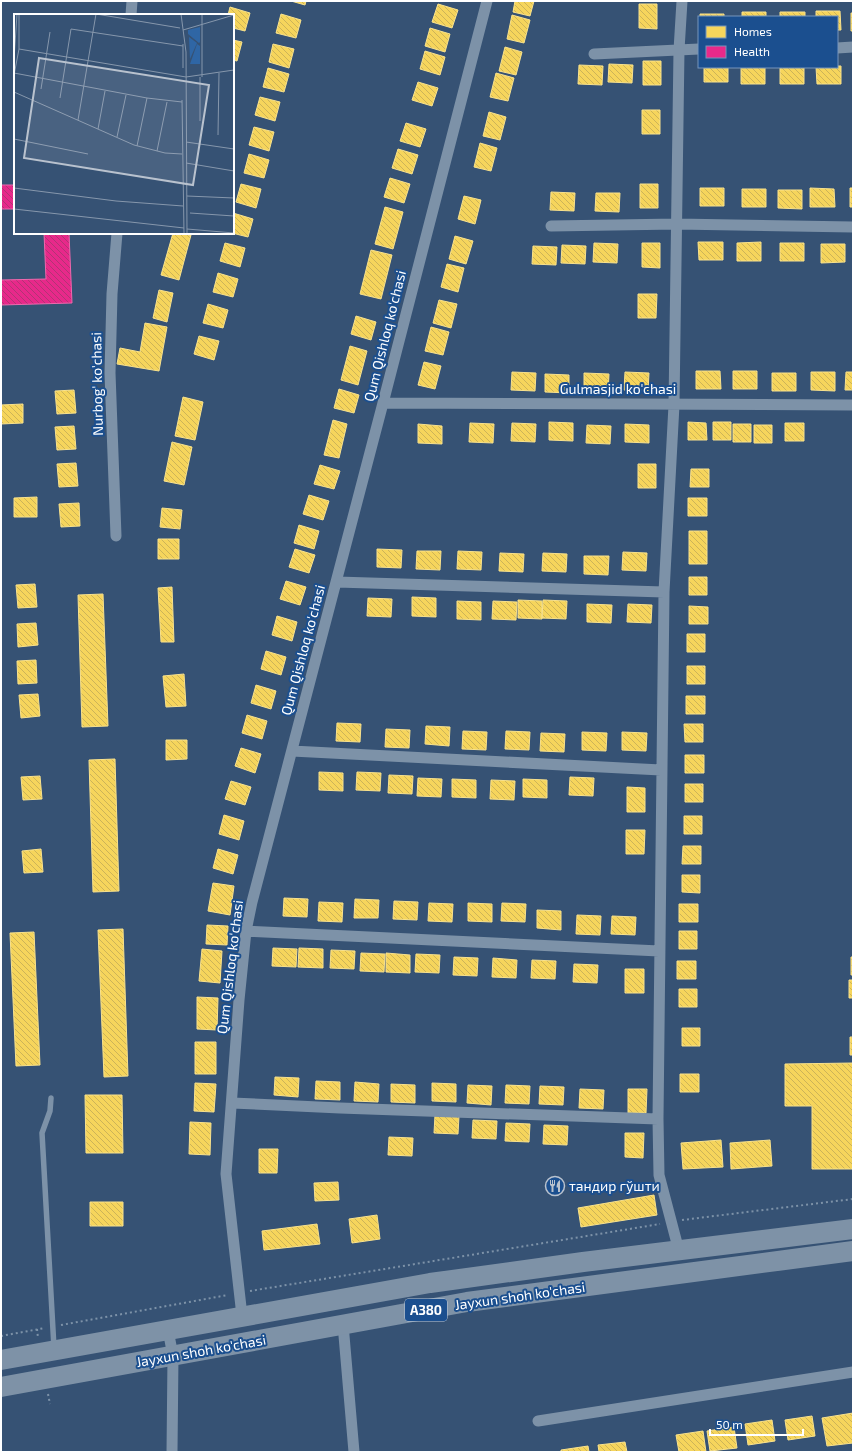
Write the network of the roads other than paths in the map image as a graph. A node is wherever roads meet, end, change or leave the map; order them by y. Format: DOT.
graph roads {
  1 [pos="132,1"];
  2 [pos="487,1"];
  3 [pos="682,1"];
  4 [pos="131,14"];
  5 [pos="853,47"];
  6 [pos="838,48"];
  7 [pos="679,50"];
  8 [pos="698,50"];
  9 [pos="594,54"];
  10 [pos="677,224"];
  11 [pos="551,226"];
  12 [pos="853,227"];
  13 [pos="117,234"];
  14 [pos="384,403"];
  15 [pos="674,405"];
  16 [pos="853,405"];
  17 [pos="116,536"];
  18 [pos="337,582"];
  19 [pos="664,592"];
  20 [pos="292,751"];
  21 [pos="662,770"];
  22 [pos="246,931"];
  23 [pos="660,951"];
  24 [pos="51,1098"];
  25 [pos="232,1103"];
  26 [pos="658,1119"];
  27 [pos="853,1229"];
  28 [pos="679,1251"];
  29 [pos="853,1251"];
  30 [pos="242,1316"];
  31 [pos="343,1324"];
  32 [pos="168,1330"];
  33 [pos="46,1345"];
  34 [pos="173,1356"];
  35 [pos="1,1360"];
  36 [pos="853,1372"];
  37 [pos="1,1387"];
  38 [pos="538,1421"];
  39 [pos="172,1452"];
  40 [pos="354,1452"];
  1 -- 4 [label="street"];
  2 -- 14 [label="street, Qum Qishloq ko'chasi"];
  3 -- 7 [label="street"];
  5 -- 6 [label="street"];
  7 -- 8 [label="street"];
  7 -- 9 [label="street"];
  7 -- 10 [label="street"];
  10 -- 11 [label="street"];
  10 -- 12 [label="street"];
  10 -- 15 [label="street"];
  13 -- 17 [label="street, Nurbog' ko'chasi"];
  14 -- 15 [label="street, Gulmasjid ko'chasi"];
  14 -- 18 [label="street, Qum Qishloq ko'chasi"];
  15 -- 16 [label="street, Gulmasjid ko'chasi"];
  15 -- 19 [label="street"];
  18 -- 19 [label="street"];
  18 -- 20 [label="street, Qum Qishloq ko'chasi"];
  19 -- 21 [label="street"];
  20 -- 21 [label="street"];
  20 -- 22 [label="street, Qum Qishloq ko'chasi"];
  21 -- 23 [label="street"];
  22 -- 23 [label="street"];
  22 -- 25 [label="street, Qum Qishloq ko'chasi"];
  23 -- 26 [label="street"];
  24 -- 33 [label="lane"];
  25 -- 26 [label="street"];
  25 -- 30 [label="street, Qum Qishloq ko'chasi"];
  26 -- 28 [label="street"];
  27 -- 28 [label="highway, Jayxun shoh ko'chasi / A380"];
  28 -- 30 [label="highway, Jayxun shoh ko'chasi / A380"];
  29 -- 31 [label="highway, Jayxun shoh ko'chasi / A380"];
  30 -- 32 [label="highway, Jayxun shoh ko'chasi / A380"];
  31 -- 34 [label="highway, Jayxun shoh ko'chasi / A380"];
  31 -- 40 [label="street"];
  32 -- 33 [label="highway, Jayxun shoh ko'chasi / A380"];
  32 -- 34 [label="street"];
  33 -- 35 [label="highway, Jayxun shoh ko'chasi / A380"];
  34 -- 37 [label="highway, Jayxun shoh ko'chasi / A380"];
  34 -- 39 [label="street"];
  36 -- 38 [label="street"];
}
